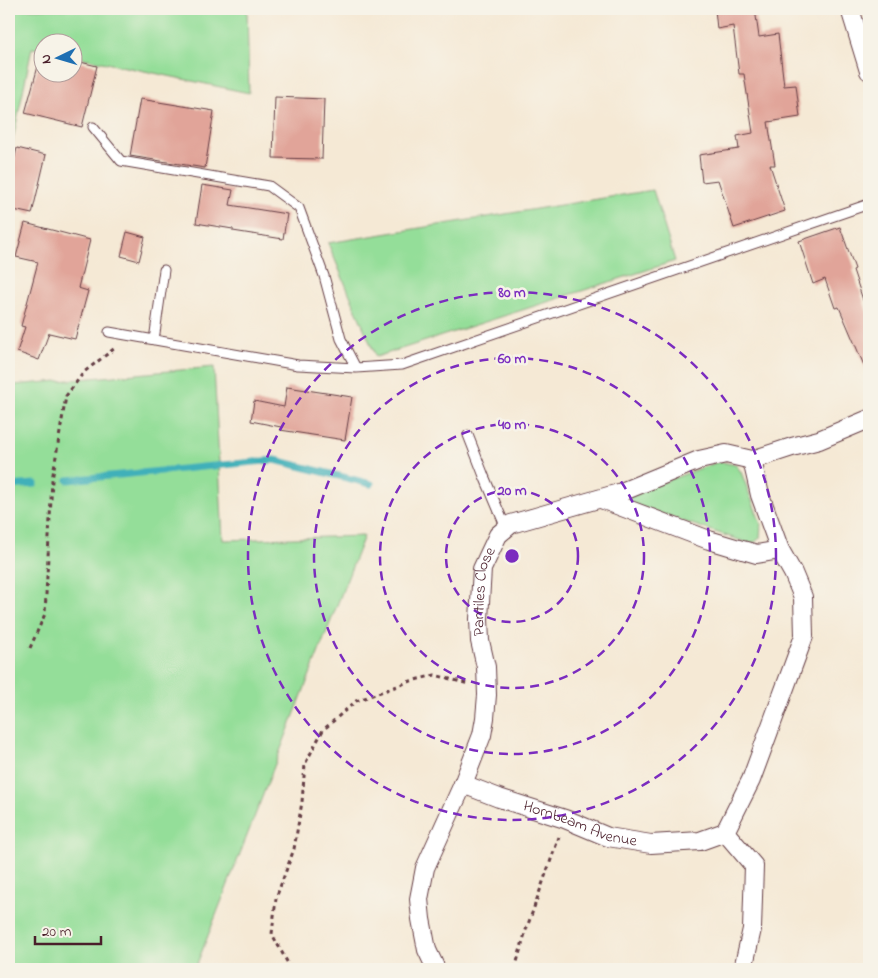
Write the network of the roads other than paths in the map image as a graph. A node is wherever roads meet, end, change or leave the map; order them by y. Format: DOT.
graph roads {
  1 [pos="850,9"];
  2 [pos="869,71"];
  3 [pos="93,127"];
  4 [pos="869,204"];
  5 [pos="164,270"];
  6 [pos="109,332"];
  7 [pos="154,340"];
  8 [pos="356,368"];
  9 [pos="869,419"];
  10 [pos="468,434"];
  11 [pos="752,460"];
  12 [pos="601,499"];
  13 [pos="506,528"];
  14 [pos="780,550"];
  15 [pos="464,784"];
  16 [pos="726,832"];
  17 [pos="436,969"];
  18 [pos="743,969"];
  1 -- 2 [label="street"];
  3 -- 8 [label="lane"];
  4 -- 8 [label="lane"];
  5 -- 7 [label="lane"];
  6 -- 7 [label="lane"];
  7 -- 8 [label="lane"];
  9 -- 11 [label="street"];
  10 -- 13 [label="lane"];
  11 -- 12 [label="street, Pantiles Close"];
  11 -- 14 [label="street"];
  12 -- 13 [label="street, Pantiles Close"];
  12 -- 14 [label="street"];
  13 -- 15 [label="street, Pantiles Close"];
  14 -- 16 [label="street"];
  15 -- 16 [label="street, Hornbeam Avenue"];
  15 -- 17 [label="street, Pantiles Close"];
  16 -- 18 [label="street"];
}
